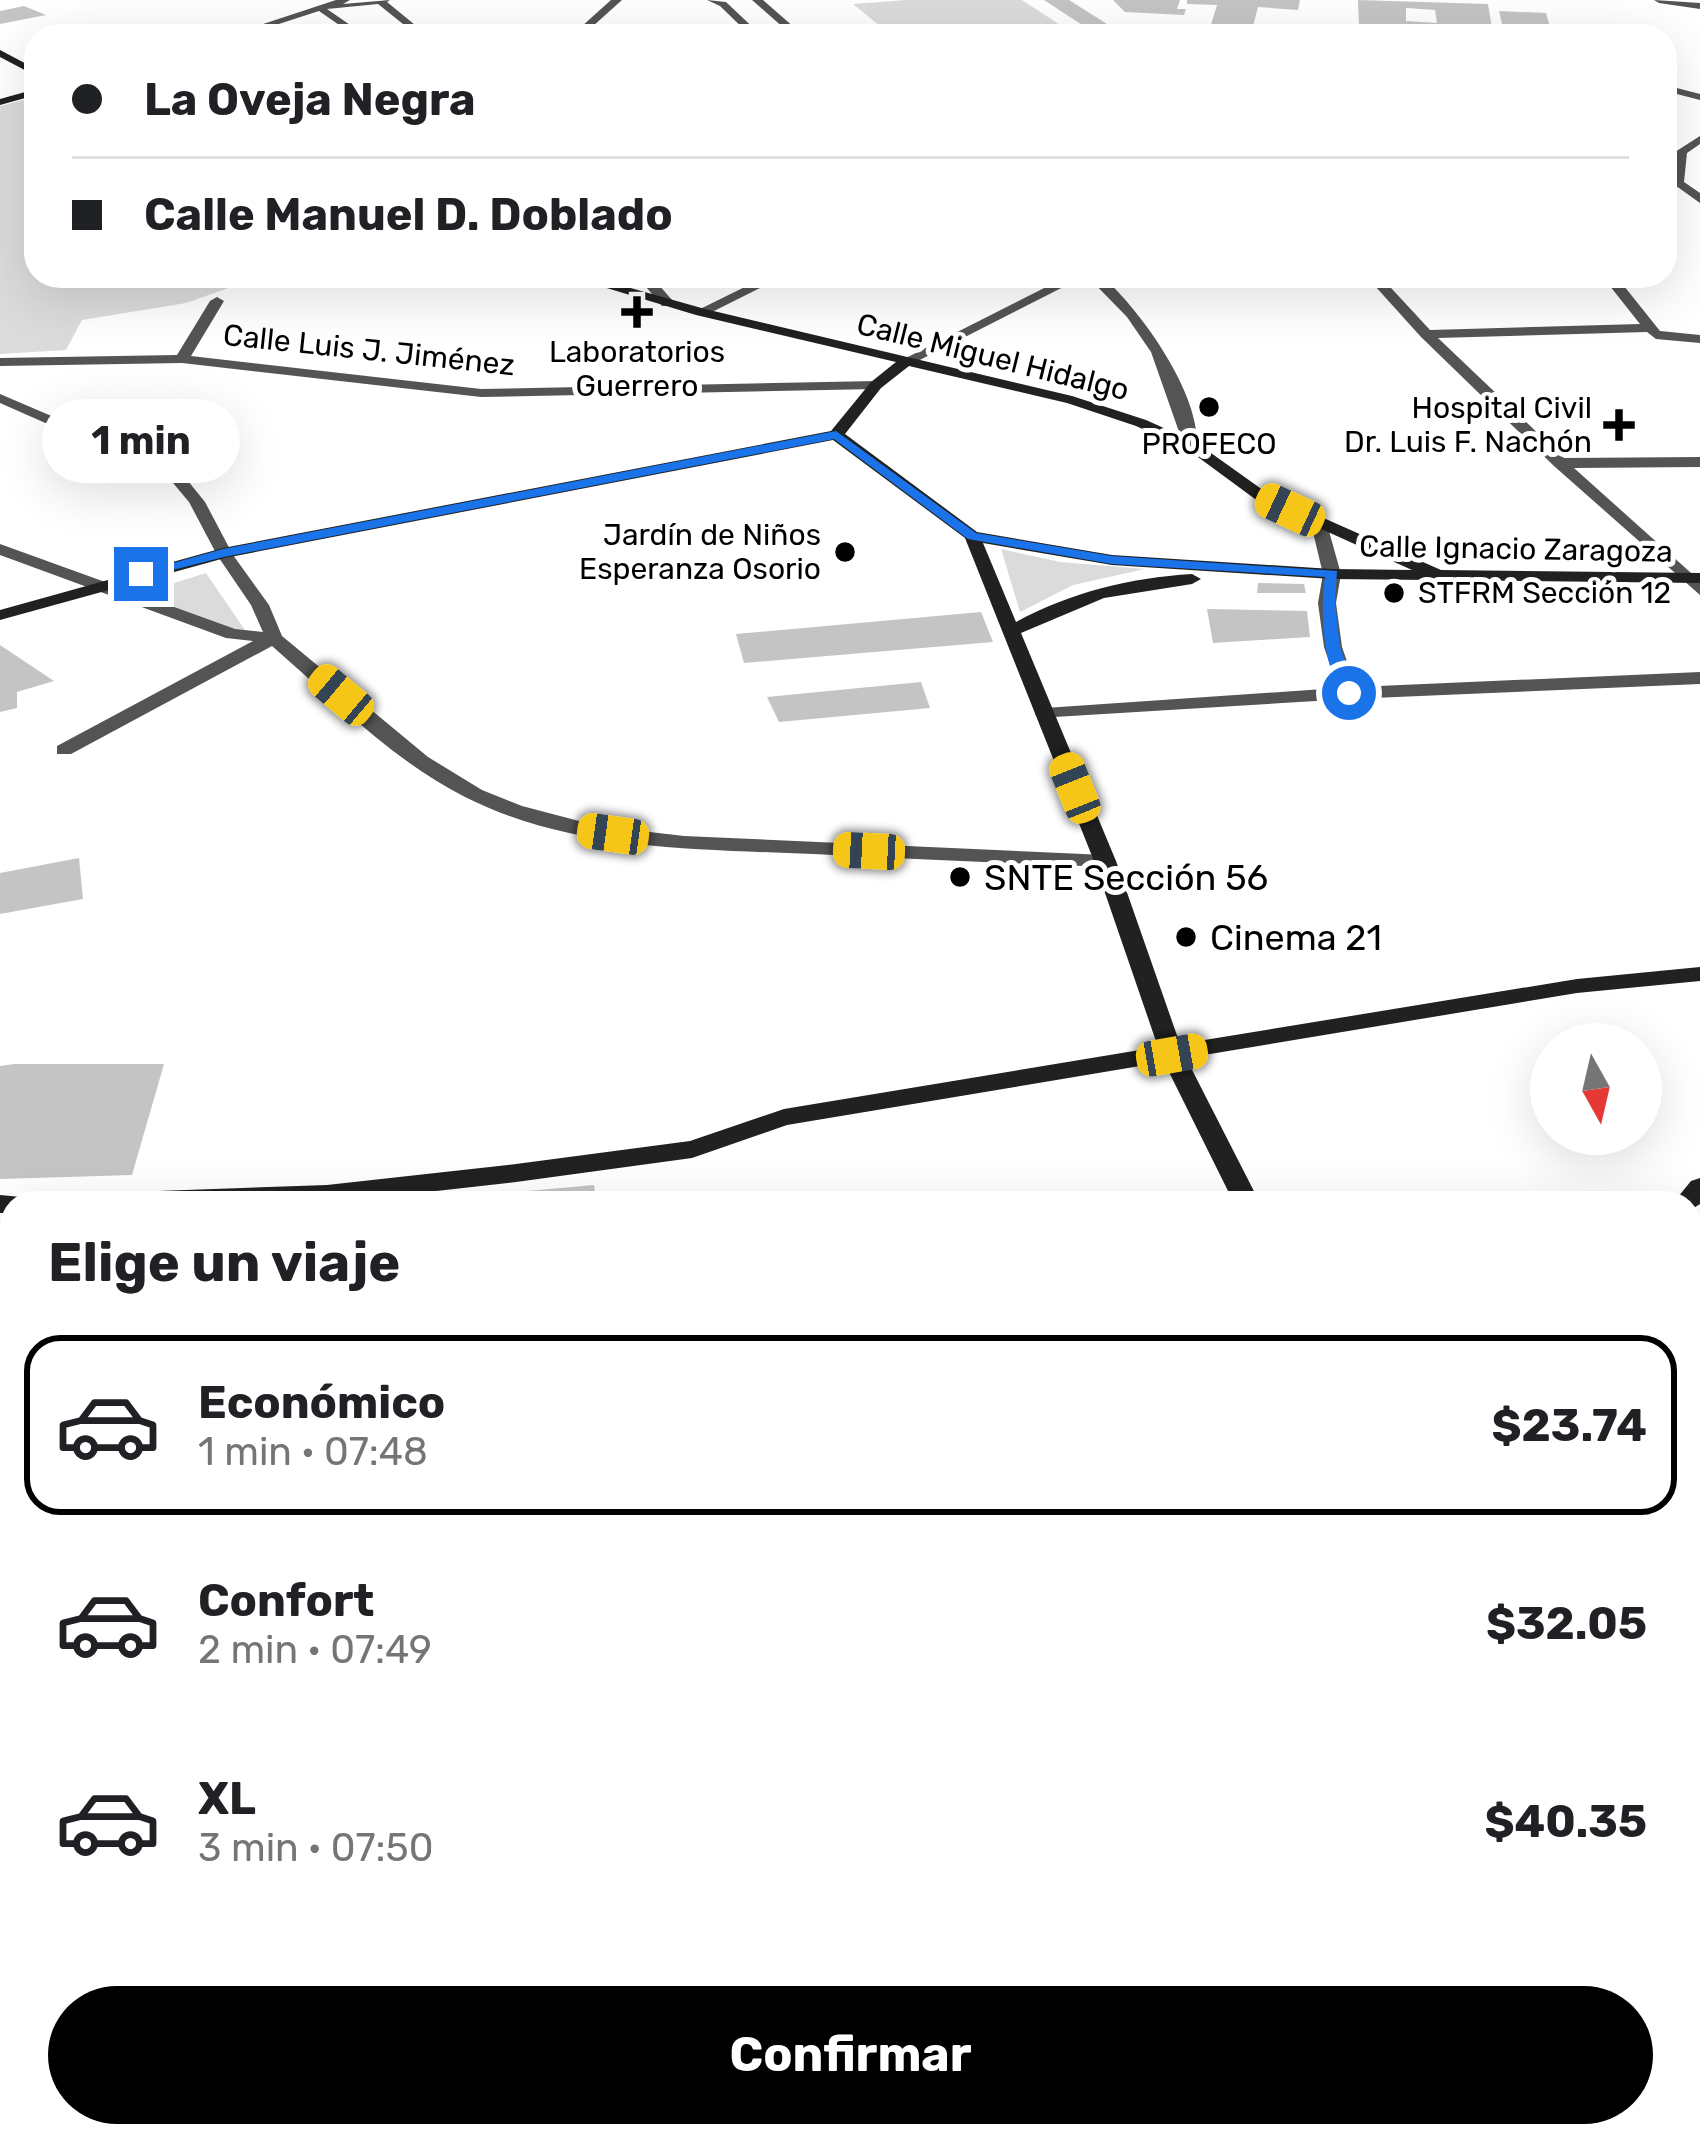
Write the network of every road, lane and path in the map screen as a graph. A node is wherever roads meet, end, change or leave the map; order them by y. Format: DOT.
graph roads {
  1 [pos="345,0"];
  2 [pos="617,0"];
  3 [pos="754,0"];
  4 [pos="1659,0"];
  5 [pos="383,1"];
  6 [pos="1676,1"];
  7 [pos="717,2"];
  8 [pos="1700,6"];
  9 [pos="327,9"];
  10 [pos="274,24"];
  11 [pos="346,24"];
  12 [pos="409,24"];
  13 [pos="590,24"];
  14 [pos="744,24"];
  15 [pos="784,24"];
  16 [pos="1700,139"];
  17 [pos="1700,199"];
  18 [pos="615,288"];
  19 [pos="654,288"];
  20 [pos="752,288"];
  21 [pos="1054,288"];
  22 [pos="1108,288"];
  23 [pos="1384,288"];
  24 [pos="1618,288"];
  25 [pos="217,301"];
  26 [pos="667,303"];
  27 [pos="701,312"];
  28 [pos="1648,328"];
  29 [pos="1426,334"];
  30 [pos="1700,339"];
  31 [pos="182,359"];
  32 [pos="0,362"];
  33 [pos="905,362"];
  34 [pos="876,385"];
  35 [pos="0,398"];
  36 [pos="836,435"];
  37 [pos="1192,446"];
  38 [pos="1700,462"];
  39 [pos="1560,463"];
  40 [pos="1318,524"];
  41 [pos="972,536"];
  42 [pos="0,550"];
  43 [pos="223,553"];
  44 [pos="1332,574"];
  45 [pos="1442,577"];
  46 [pos="1697,582"];
  47 [pos="100,585"];
  48 [pos="0,615"];
  49 [pos="1010,632"];
  50 [pos="273,638"];
  51 [pos="1700,678"];
  52 [pos="1349,693"];
  53 [pos="1045,715"];
  54 [pos="64,750"];
  55 [pos="1105,861"];
  56 [pos="1700,974"];
  57 [pos="1172,1055"];
  58 [pos="385,1191"];
  59 [pos="1240,1191"];
  1 -- 9 [label="street"];
  2 -- 13 [label="street"];
  3 -- 7 [label="street"];
  3 -- 15 [label="street"];
  4 -- 6 [label="street"];
  5 -- 9 [label="street"];
  5 -- 12 [label="street"];
  6 -- 8 [label="street"];
  7 -- 14 [label="street"];
  9 -- 10 [label="street"];
  9 -- 11 [label="street"];
  16 -- 17 [label="street"];
  18 -- 26 [label="main road, Calle Miguel Hidalgo"];
  19 -- 26 [label="street"];
  20 -- 27 [label="street"];
  21 -- 33 [label="street"];
  22 -- 37 [label="street"];
  23 -- 29 [label="street"];
  24 -- 28 [label="street"];
  25 -- 31 [label="street"];
  26 -- 27 [label="main road, Calle Miguel Hidalgo"];
  27 -- 33 [label="main road, Calle Miguel Hidalgo"];
  28 -- 29 [label="street"];
  28 -- 30 [label="street"];
  29 -- 39 [label="street"];
  31 -- 32 [label="street, Calle Luis J. Jiménez"];
  31 -- 34 [label="street, Calle Luis J. Jiménez"];
  33 -- 34 [label="main road"];
  33 -- 37 [label="main road, Calle Miguel Hidalgo"];
  34 -- 36 [label="main road"];
  35 -- 43 [label="street"];
  36 -- 41 [label="main road"];
  36 -- 43 [label="main road"];
  37 -- 40 [label="main road, Calle Miguel Hidalgo"];
  38 -- 39 [label="street"];
  39 -- 46 [label="street"];
  40 -- 44 [label="street"];
  40 -- 45 [label="main road, Calle Miguel Hidalgo"];
  41 -- 44 [label="main road, Calle Ignacio Zaragoza"];
  41 -- 49 [label="main road"];
  42 -- 47 [label="street"];
  43 -- 47 [label="main road"];
  43 -- 50 [label="street"];
  44 -- 45 [label="main road, Calle Ignacio Zaragoza"];
  44 -- 49 [label="main road, Calle Ignacio Zaragoza"];
  44 -- 52 [label="street"];
  45 -- 46 [label="main road, Calle Ignacio Zaragoza"];
  47 -- 48 [label="main road"];
  47 -- 50 [label="street"];
  49 -- 53 [label="main road"];
  50 -- 54 [label="street"];
  50 -- 55 [label="street"];
  51 -- 52 [label="street"];
  52 -- 53 [label="street"];
  53 -- 55 [label="main road"];
  55 -- 57 [label="main road"];
  56 -- 57 [label="main road"];
  57 -- 58 [label="main road"];
  57 -- 59 [label="main road"];
}
